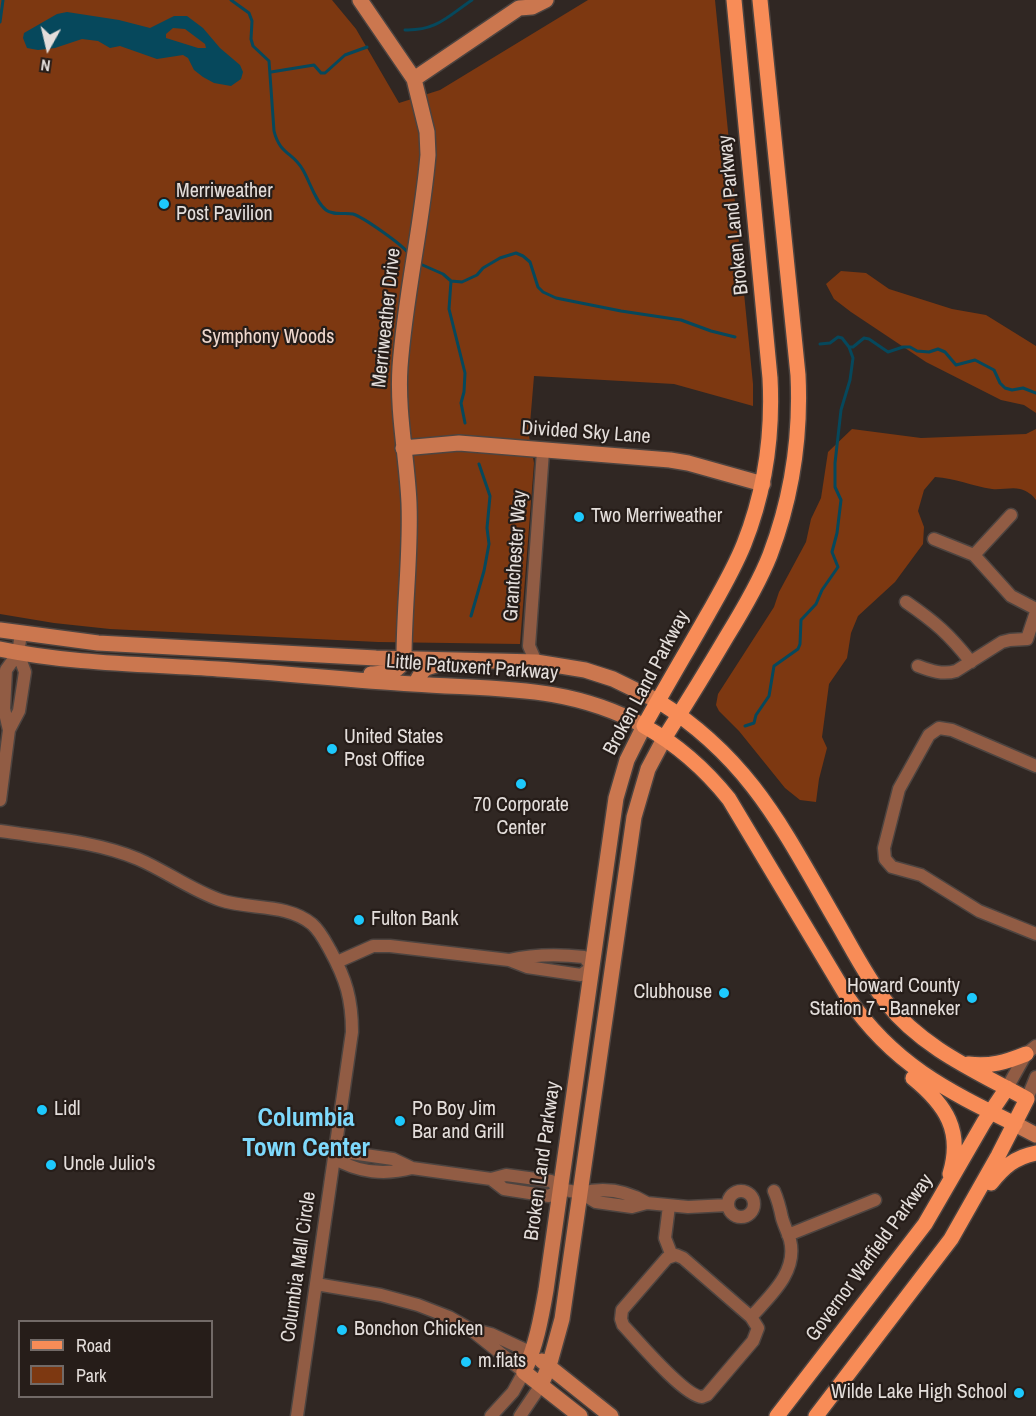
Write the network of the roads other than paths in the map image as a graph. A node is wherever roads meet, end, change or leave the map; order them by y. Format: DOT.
graph roads {
  1 [pos="360,0"];
  2 [pos="546,0"];
  3 [pos="734,0"];
  4 [pos="760,0"];
  5 [pos="520,4"];
  6 [pos="414,79"];
  7 [pos="403,448"];
  8 [pos="543,451"];
  9 [pos="763,484"];
  10 [pos="1011,515"];
  11 [pos="934,539"];
  12 [pos="974,555"];
  13 [pos="906,602"];
  14 [pos="1036,611"];
  15 [pos="0,630"];
  16 [pos="21,634"];
  17 [pos="1032,640"];
  18 [pos="0,649"];
  19 [pos="218,649"];
  20 [pos="18,653"];
  21 [pos="333,655"];
  22 [pos="404,658"];
  23 [pos="480,659"];
  24 [pos="536,662"];
  25 [pos="971,662"];
  26 [pos="918,666"];
  27 [pos="201,668"];
  28 [pos="219,669"];
  29 [pos="329,678"];
  30 [pos="416,684"];
  31 [pos="658,701"];
  32 [pos="679,715"];
  33 [pos="644,726"];
  34 [pos="9,729"];
  35 [pos="665,737"];
  36 [pos="1036,766"];
  37 [pos="0,800"];
  38 [pos="0,831"];
  39 [pos="1036,934"];
  40 [pos="509,960"];
  41 [pos="337,962"];
  42 [pos="592,967"];
  43 [pos="864,1022"];
  44 [pos="1031,1050"];
  45 [pos="958,1063"];
  46 [pos="1036,1077"];
  47 [pos="1007,1088"];
  48 [pos="1031,1101"];
  49 [pos="990,1112"];
  50 [pos="1016,1124"];
  51 [pos="1036,1135"];
  52 [pos="1036,1153"];
  53 [pos="334,1158"];
  54 [pos="560,1189"];
  55 [pos="774,1191"];
  56 [pos="580,1193"];
  57 [pos="943,1197"];
  58 [pos="875,1200"];
  59 [pos="728,1205"];
  60 [pos="971,1205"];
  61 [pos="670,1206"];
  62 [pos="788,1235"];
  63 [pos="674,1256"];
  64 [pos="316,1284"];
  65 [pos="751,1317"];
  66 [pos="470,1329"];
  67 [pos="532,1353"];
  68 [pos="549,1366"];
  69 [pos="524,1372"];
  70 [pos="541,1385"];
  71 [pos="297,1416"];
  72 [pos="491,1416"];
  73 [pos="520,1416"];
  74 [pos="580,1416"];
  75 [pos="611,1416"];
  76 [pos="777,1416"];
  77 [pos="816,1416"];
  1 -- 6 [label="street, Merriweather Drive"];
  2 -- 5 [label="street"];
  3 -- 9 [label="main road, Broken Land Parkway"];
  4 -- 32 [label="main road, Broken Land Parkway"];
  5 -- 6 [label="street"];
  6 -- 7 [label="street, Merriweather Drive"];
  7 -- 8 [label="street, Divided Sky Lane"];
  7 -- 22 [label="street, Merriweather Drive"];
  8 -- 9 [label="street, Divided Sky Lane"];
  8 -- 24 [label="street, Grantchester Way"];
  9 -- 31 [label="main road, Broken Land Parkway"];
  10 -- 12 [label="street"];
  11 -- 12 [label="street"];
  12 -- 14 [label="street"];
  13 -- 25 [label="street"];
  14 -- 17 [label="street"];
  15 -- 16 [label="street, Little Patuxent Parkway"];
  16 -- 19 [label="street, Little Patuxent Parkway"];
  16 -- 20 [label="street"];
  17 -- 25 [label="street"];
  18 -- 20 [label="street, Little Patuxent Parkway"];
  19 -- 21 [label="street, Little Patuxent Parkway"];
  19 -- 27 [label="street"];
  20 -- 27 [label="street, Little Patuxent Parkway"];
  20 -- 34 [label="street"];
  20 -- 34 [label="street"];
  21 -- 22 [label="street, Little Patuxent Parkway"];
  21 -- 28 [label="street"];
  22 -- 23 [label="street, Little Patuxent Parkway"];
  22 -- 29 [label="street"];
  23 -- 24 [label="street, Little Patuxent Parkway"];
  23 -- 30 [label="street"];
  24 -- 31 [label="street, Little Patuxent Parkway"];
  25 -- 26 [label="street"];
  27 -- 28 [label="street, Little Patuxent Parkway"];
  28 -- 29 [label="street, Little Patuxent Parkway"];
  29 -- 30 [label="street, Little Patuxent Parkway"];
  30 -- 33 [label="street, Little Patuxent Parkway"];
  31 -- 32 [label="main road, Little Patuxent Parkway"];
  31 -- 33 [label="main road, Broken Land Parkway"];
  32 -- 35 [label="main road, Broken Land Parkway"];
  32 -- 45 [label="main road, Little Patuxent Parkway"];
  33 -- 35 [label="main road, Little Patuxent Parkway"];
  33 -- 42 [label="street, Broken Land Parkway"];
  34 -- 37 [label="street"];
  35 -- 43 [label="main road, Little Patuxent Parkway"];
  35 -- 56 [label="street, Broken Land Parkway"];
  36 -- 39 [label="street"];
  38 -- 41 [label="street, Columbia Mall Circle"];
  40 -- 41 [label="street"];
  40 -- 42 [label="street"];
  40 -- 42 [label="street"];
  41 -- 53 [label="street, Columbia Mall Circle"];
  42 -- 54 [label="street, Broken Land Parkway"];
  43 -- 49 [label="main road, Little Patuxent Parkway"];
  43 -- 57 [label="main road"];
  44 -- 45 [label="main road"];
  44 -- 47 [label="street"];
  45 -- 47 [label="main road, Little Patuxent Parkway"];
  46 -- 48 [label="street"];
  47 -- 48 [label="main road, Little Patuxent Parkway"];
  47 -- 49 [label="main road, Governor Warfield Parkway"];
  48 -- 50 [label="main road"];
  49 -- 50 [label="main road, Little Patuxent Parkway"];
  49 -- 57 [label="main road, Governor Warfield Parkway"];
  50 -- 51 [label="street, Little Patuxent Parkway"];
  50 -- 60 [label="main road"];
  52 -- 60 [label="main road"];
  53 -- 54 [label="street"];
  53 -- 64 [label="street, Columbia Mall Circle"];
  54 -- 56 [label="street"];
  54 -- 67 [label="street, Broken Land Parkway"];
  55 -- 62 [label="street"];
  56 -- 61 [label="street"];
  56 -- 68 [label="street, Broken Land Parkway"];
  57 -- 76 [label="main road, Governor Warfield Parkway"];
  58 -- 62 [label="street"];
  59 -- 61 [label="street"];
  60 -- 77 [label="main road"];
  61 -- 63 [label="street"];
  61 -- 63 [label="street"];
  62 -- 65 [label="street"];
  63 -- 65 [label="street"];
  63 -- 65 [label="street"];
  64 -- 66 [label="street"];
  64 -- 71 [label="street, Columbia Mall Circle"];
  66 -- 67 [label="street"];
  66 -- 69 [label="street"];
  67 -- 68 [label="street"];
  67 -- 69 [label="street, Broken Land Parkway"];
  68 -- 70 [label="street, Broken Land Parkway"];
  68 -- 75 [label="street"];
  69 -- 70 [label="street"];
  69 -- 72 [label="street, Broken Land Parkway"];
  70 -- 73 [label="street, Broken Land Parkway"];
  70 -- 74 [label="street"];
}
